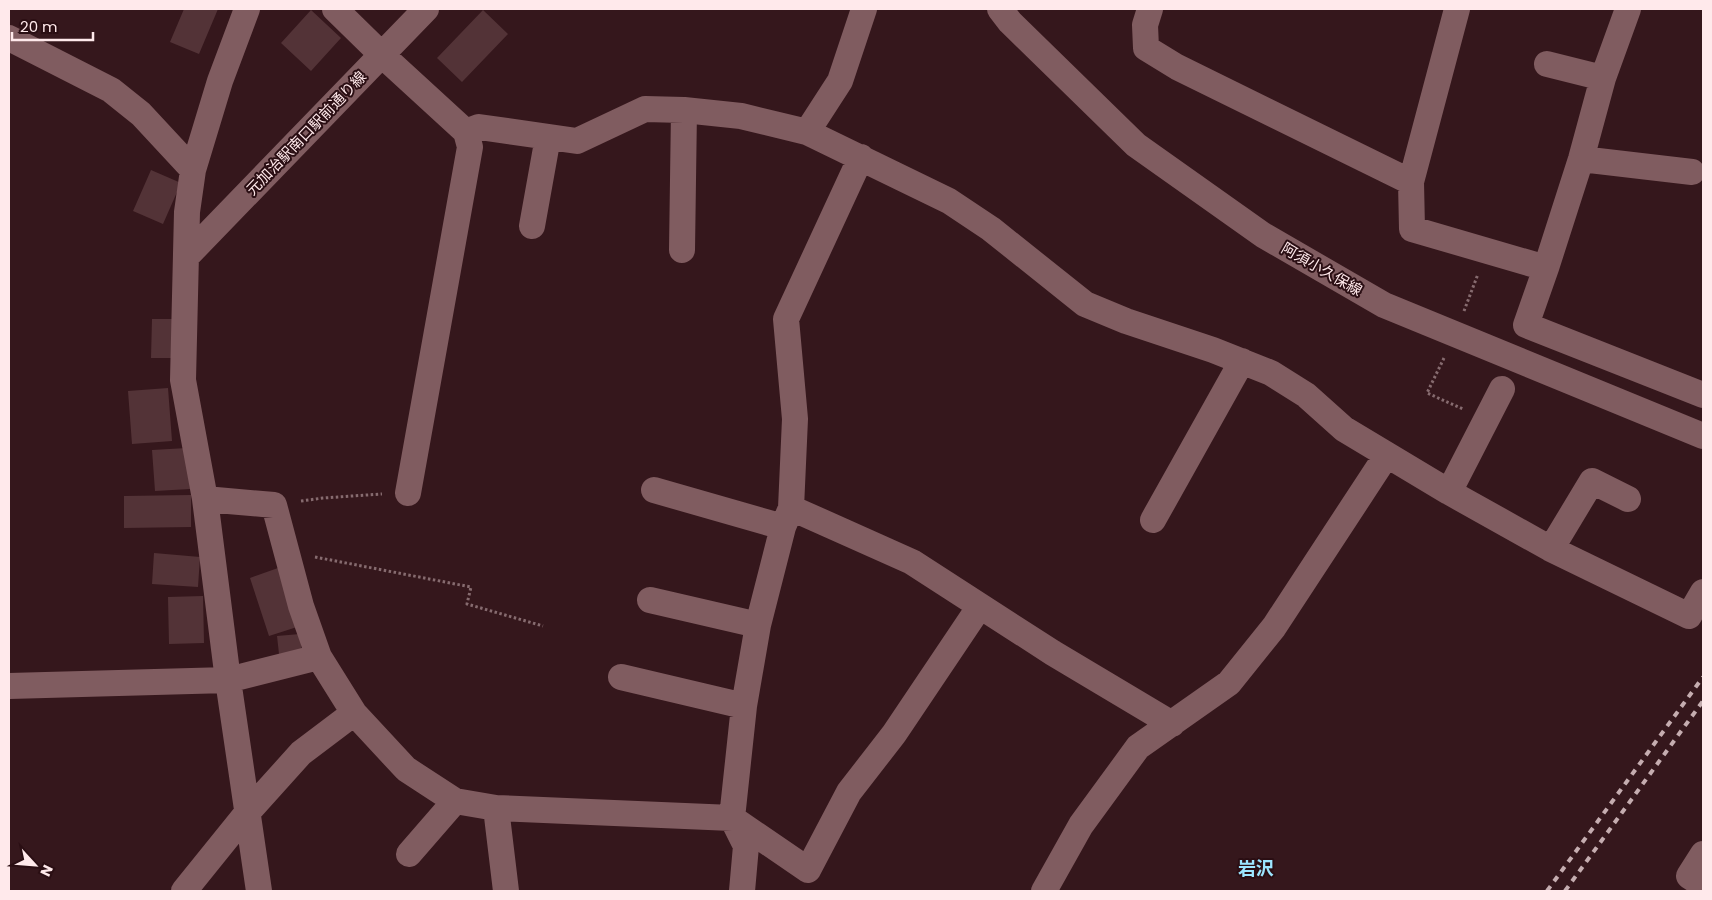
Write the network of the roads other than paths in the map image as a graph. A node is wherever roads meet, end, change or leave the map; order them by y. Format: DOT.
graph roads {
  1 [pos="247,9"];
  2 [pos="335,9"];
  3 [pos="426,9"];
  4 [pos="864,9"];
  5 [pos="1000,9"];
  6 [pos="1150,9"];
  7 [pos="1457,9"];
  8 [pos="1628,9"];
  9 [pos="9,38"];
  10 [pos="382,54"];
  11 [pos="1547,64"];
  12 [pos="1604,78"];
  13 [pos="684,110"];
  14 [pos="466,132"];
  15 [pos="807,132"];
  16 [pos="548,137"];
  17 [pos="861,157"];
  18 [pos="1581,159"];
  19 [pos="192,170"];
  20 [pos="1692,172"];
  21 [pos="1411,182"];
  22 [pos="532,226"];
  23 [pos="682,250"];
  24 [pos="186,257"];
  25 [pos="1546,268"];
  26 [pos="1242,361"];
  27 [pos="1502,389"];
  28 [pos="1703,394"];
  29 [pos="1703,436"];
  30 [pos="1386,456"];
  31 [pos="654,490"];
  32 [pos="1449,492"];
  33 [pos="408,493"];
  34 [pos="205,499"];
  35 [pos="1628,499"];
  36 [pos="787,518"];
  37 [pos="1153,520"];
  38 [pos="1551,549"];
  39 [pos="1703,592"];
  40 [pos="650,600"];
  41 [pos="980,606"];
  42 [pos="758,625"];
  43 [pos="319,657"];
  44 [pos="621,677"];
  45 [pos="228,680"];
  46 [pos="9,686"];
  47 [pos="744,706"];
  48 [pos="354,714"];
  49 [pos="1172,724"];
  50 [pos="455,801"];
  51 [pos="496,808"];
  52 [pos="247,813"];
  53 [pos="732,818"];
  54 [pos="409,854"];
  55 [pos="1703,854"];
  56 [pos="1703,885"];
  57 [pos="184,891"];
  58 [pos="259,891"];
  59 [pos="506,891"];
  60 [pos="742,891"];
  61 [pos="1044,891"];
  1 -- 19 [label="street"];
  2 -- 10 [label="street"];
  3 -- 10 [label="street, 元加治駅南口駅前通り線"];
  4 -- 15 [label="street"];
  5 -- 29 [label="street, 阿須小久保線"];
  6 -- 21 [label="street"];
  7 -- 21 [label="street"];
  8 -- 12 [label="street"];
  9 -- 19 [label="street"];
  10 -- 14 [label="street"];
  10 -- 24 [label="street, 元加治駅南口駅前通り線"];
  11 -- 12 [label="street"];
  12 -- 18 [label="street"];
  13 -- 15 [label="street"];
  13 -- 16 [label="street"];
  13 -- 23 [label="street"];
  14 -- 16 [label="street"];
  14 -- 33 [label="street"];
  15 -- 17 [label="street"];
  16 -- 22 [label="street"];
  17 -- 26 [label="street"];
  17 -- 36 [label="street"];
  18 -- 20 [label="street"];
  18 -- 25 [label="street"];
  19 -- 24 [label="street"];
  21 -- 25 [label="street"];
  24 -- 34 [label="street"];
  25 -- 28 [label="street"];
  26 -- 30 [label="street"];
  26 -- 37 [label="street"];
  27 -- 32 [label="street"];
  30 -- 32 [label="street"];
  30 -- 49 [label="street"];
  31 -- 36 [label="street"];
  32 -- 38 [label="street"];
  34 -- 43 [label="street"];
  34 -- 45 [label="street"];
  35 -- 38 [label="street"];
  36 -- 41 [label="street"];
  36 -- 42 [label="street"];
  38 -- 39 [label="street"];
  40 -- 42 [label="street"];
  41 -- 49 [label="street"];
  41 -- 53 [label="street"];
  42 -- 47 [label="street"];
  43 -- 45 [label="street"];
  43 -- 48 [label="street"];
  44 -- 47 [label="street"];
  45 -- 46 [label="street"];
  45 -- 52 [label="street"];
  47 -- 53 [label="street"];
  48 -- 50 [label="street"];
  48 -- 52 [label="street"];
  49 -- 61 [label="street"];
  50 -- 51 [label="street"];
  50 -- 54 [label="street"];
  51 -- 53 [label="street"];
  51 -- 59 [label="street"];
  52 -- 57 [label="street"];
  52 -- 58 [label="street"];
  53 -- 60 [label="street"];
  55 -- 56 [label="street"];
}
